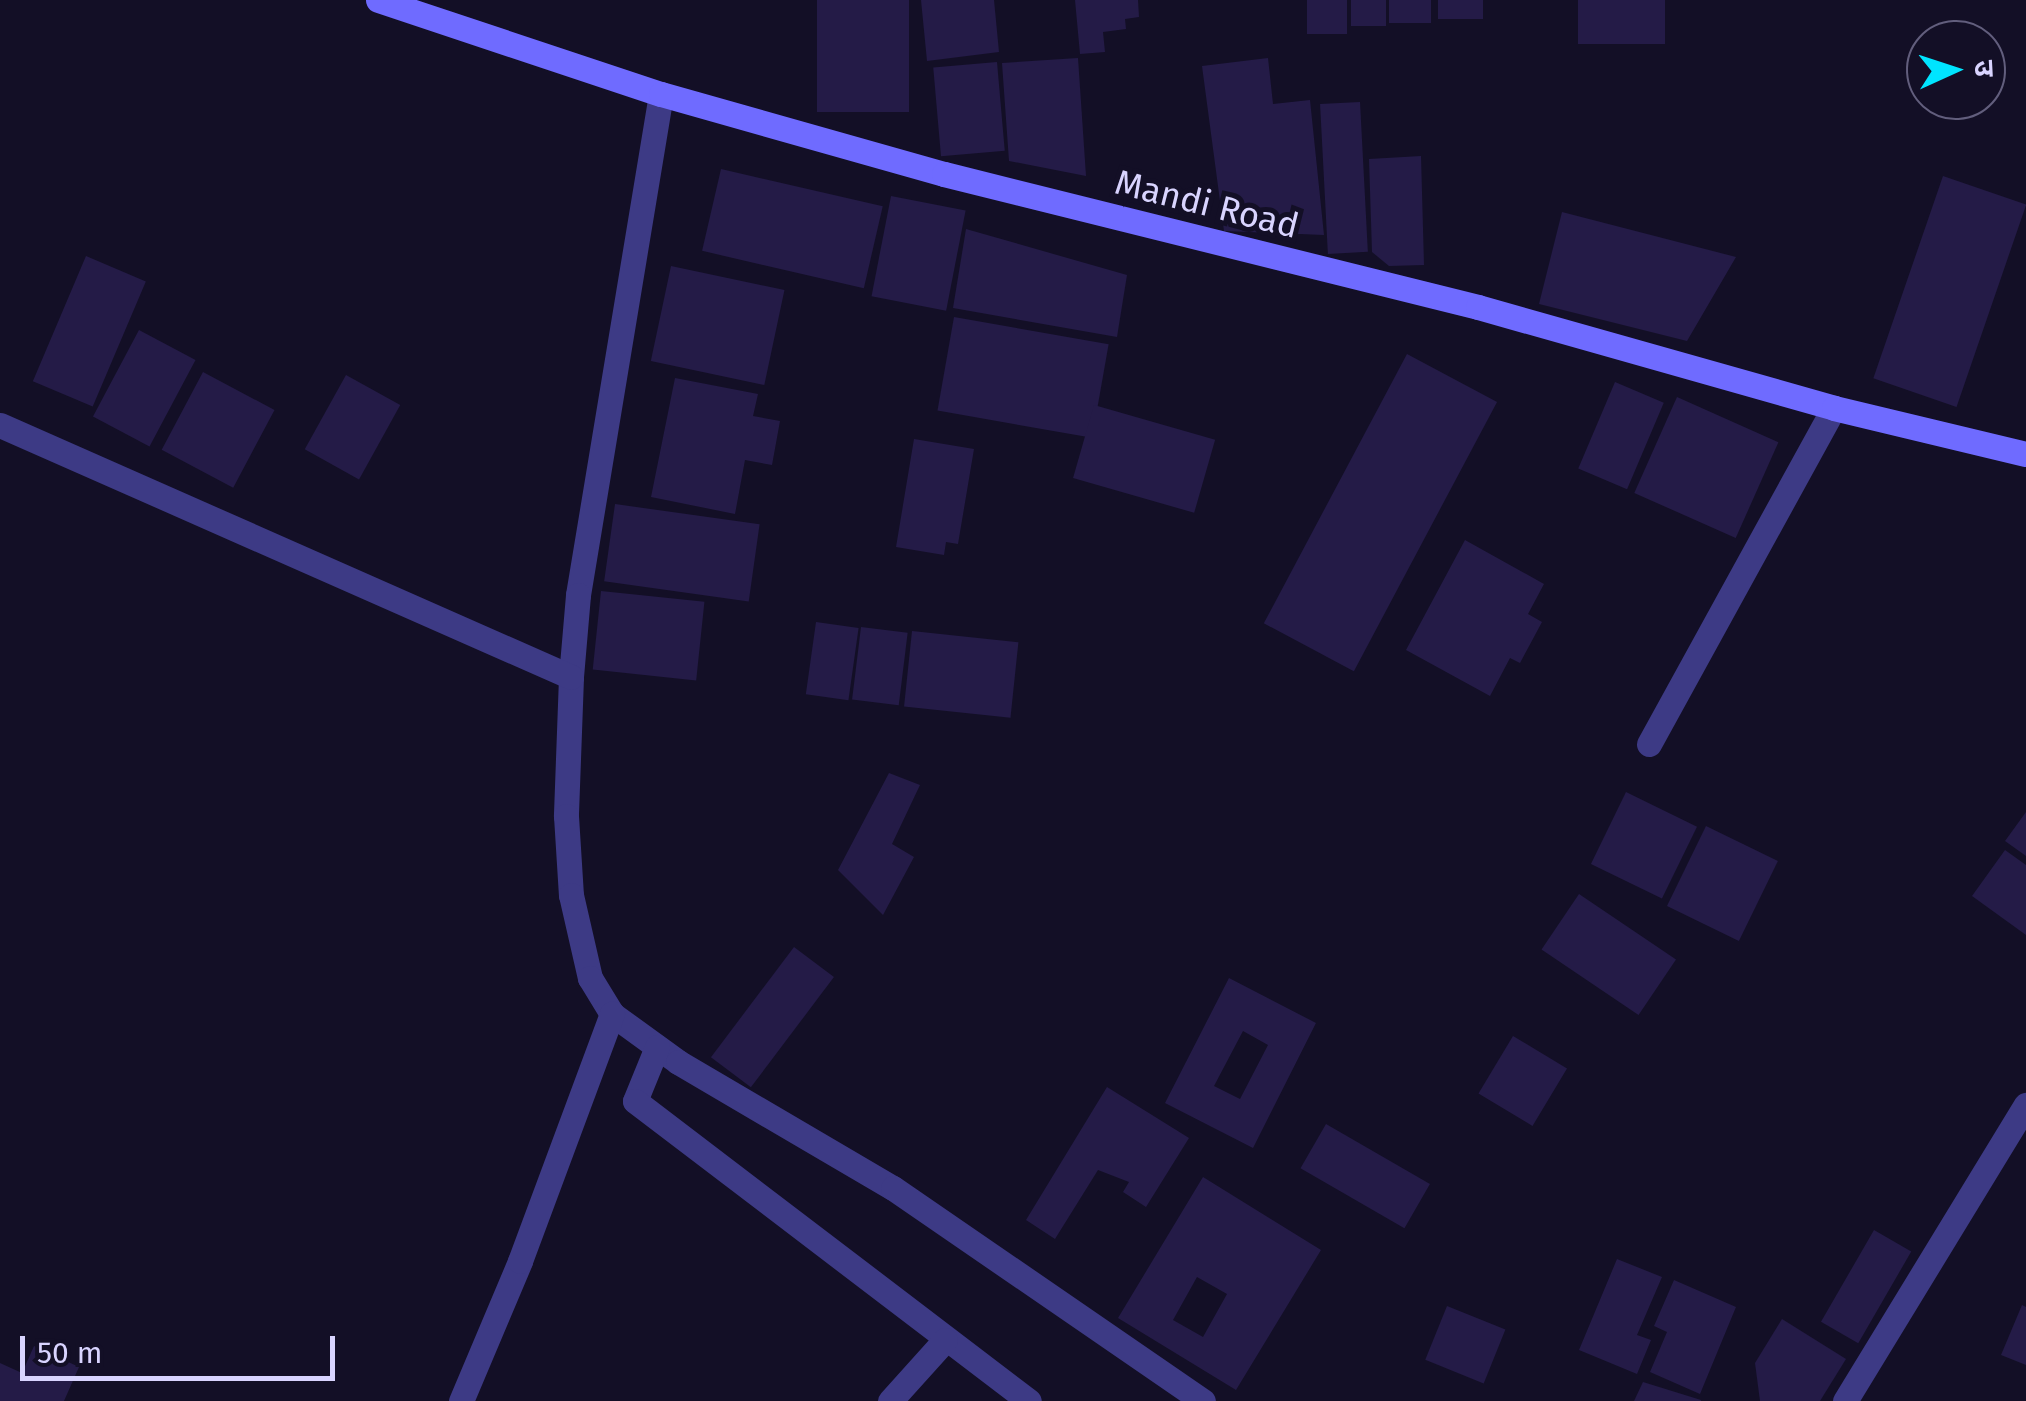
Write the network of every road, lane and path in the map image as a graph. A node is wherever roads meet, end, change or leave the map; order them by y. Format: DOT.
graph roads {
  1 [pos="378,0"];
  2 [pos="661,94"];
  3 [pos="1834,408"];
  4 [pos="0,425"];
  5 [pos="2026,454"];
  6 [pos="571,677"];
  7 [pos="1649,744"];
  8 [pos="612,1014"];
  9 [pos="656,1047"];
  10 [pos="2026,1104"];
  11 [pos="946,1340"];
  12 [pos="461,1401"];
  13 [pos="890,1401"];
  14 [pos="1028,1401"];
  15 [pos="1203,1401"];
  16 [pos="1845,1401"];
  1 -- 2 [label="street, Mandi Road"];
  2 -- 3 [label="street, Mandi Road"];
  2 -- 6 [label="street"];
  3 -- 5 [label="street, Mandi Road"];
  3 -- 7 [label="street"];
  4 -- 6 [label="street"];
  6 -- 8 [label="street"];
  8 -- 9 [label="street"];
  8 -- 12 [label="street"];
  9 -- 11 [label="street"];
  9 -- 15 [label="street"];
  10 -- 16 [label="street"];
  11 -- 13 [label="street"];
  11 -- 14 [label="street"];
}
